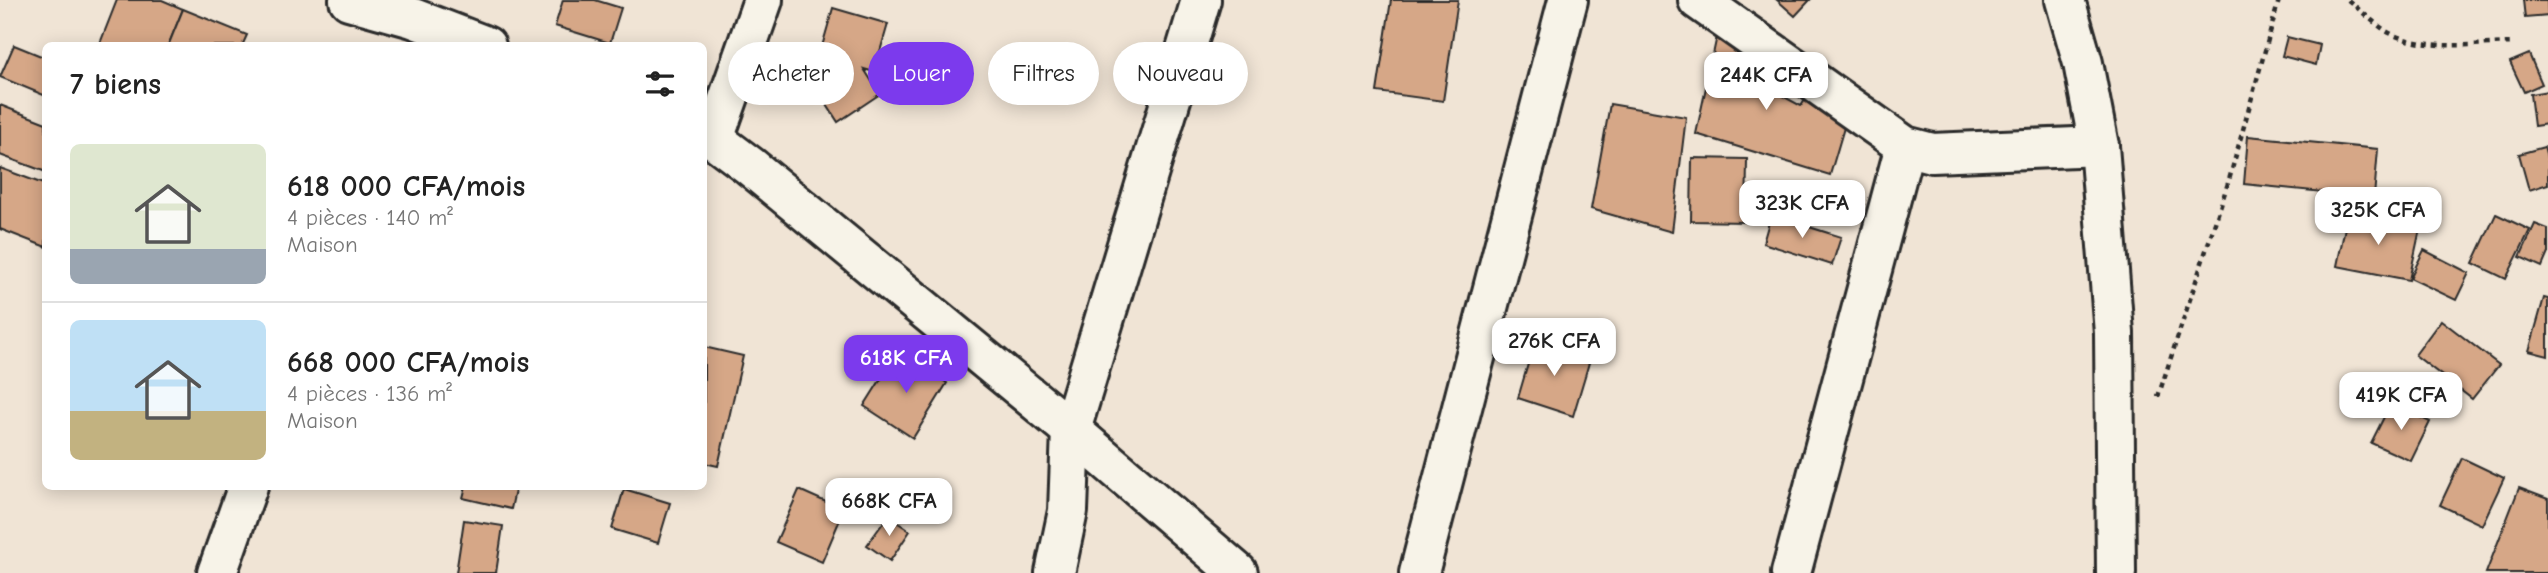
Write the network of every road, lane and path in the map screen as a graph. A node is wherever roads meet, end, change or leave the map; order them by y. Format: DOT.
graph roads {
  1 [pos="349,0"];
  2 [pos="763,0"];
  3 [pos="1201,0"];
  4 [pos="1568,0"];
  5 [pos="1698,0"];
  6 [pos="2065,0"];
  7 [pos="2279,0"];
  8 [pos="2348,0"];
  9 [pos="408,32"];
  10 [pos="464,42"];
  11 [pos="2514,43"];
  12 [pos="709,136"];
  13 [pos="1905,146"];
  14 [pos="2099,146"];
  15 [pos="2155,404"];
  16 [pos="1071,430"];
  17 [pos="247,490"];
  18 [pos="217,573"];
  19 [pos="1055,573"];
  20 [pos="1238,573"];
  21 [pos="1419,573"];
  22 [pos="1791,573"];
  23 [pos="2116,573"];
  1 -- 9 [label="street"];
  2 -- 12 [label="street"];
  3 -- 16 [label="street"];
  4 -- 21 [label="street"];
  5 -- 13 [label="street"];
  6 -- 14 [label="street"];
  7 -- 15 [label="path"];
  8 -- 11 [label="path"];
  9 -- 10 [label="street"];
  12 -- 16 [label="street"];
  13 -- 14 [label="street"];
  13 -- 22 [label="street"];
  14 -- 23 [label="street"];
  16 -- 19 [label="street"];
  16 -- 20 [label="street"];
  17 -- 18 [label="street"];
}
